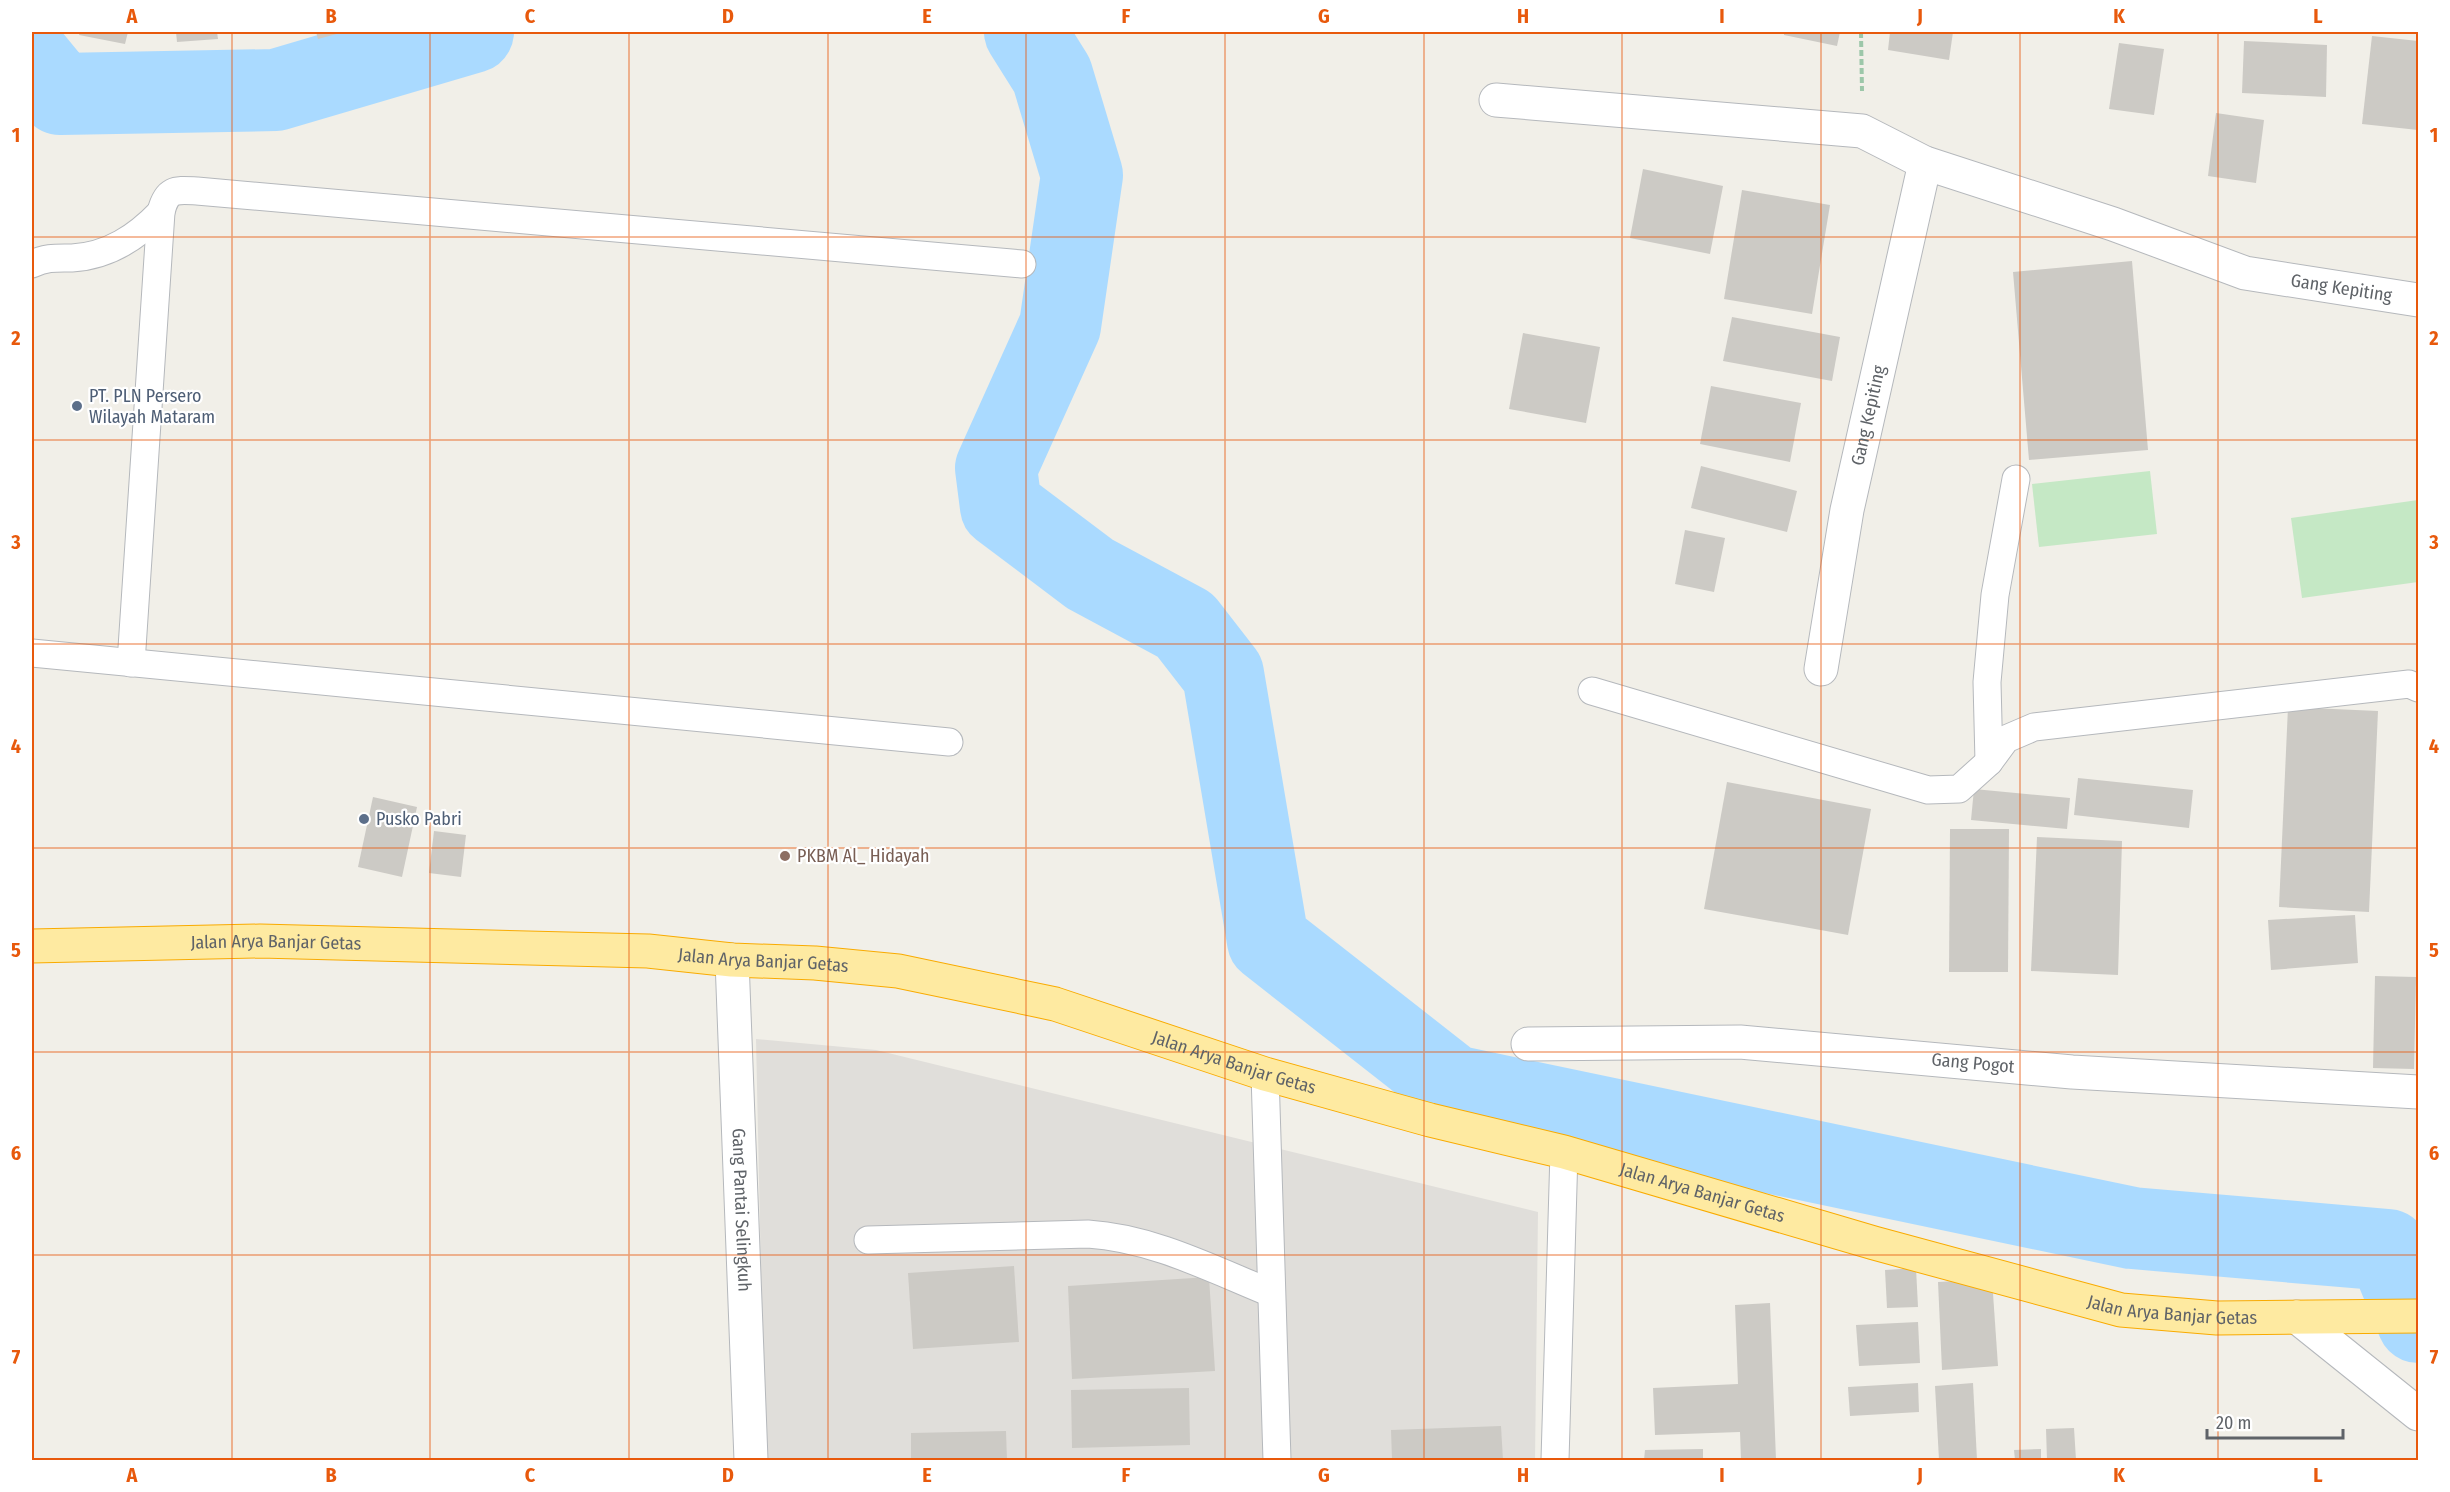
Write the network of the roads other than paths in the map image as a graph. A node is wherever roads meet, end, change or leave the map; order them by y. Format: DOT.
graph roads {
  1 [pos="1496,100"];
  2 [pos="1925,163"];
  3 [pos="161,212"];
  4 [pos="32,264"];
  5 [pos="1022,264"];
  6 [pos="2418,300"];
  7 [pos="2016,479"];
  8 [pos="32,653"];
  9 [pos="131,663"];
  10 [pos="1821,669"];
  11 [pos="2418,688"];
  12 [pos="1592,691"];
  13 [pos="950,742"];
  14 [pos="1989,762"];
  15 [pos="32,946"];
  16 [pos="732,960"];
  17 [pos="1528,1044"];
  18 [pos="1265,1074"];
  19 [pos="2418,1092"];
  20 [pos="1564,1152"];
  21 [pos="868,1240"];
  22 [pos="1271,1293"];
  23 [pos="2418,1316"];
  24 [pos="2297,1317"];
  25 [pos="2418,1414"];
  26 [pos="750,1461"];
  27 [pos="1277,1461"];
  28 [pos="1555,1461"];
  1 -- 2 [label="street, Gang Kepiting"];
  2 -- 6 [label="street, Gang Kepiting"];
  2 -- 10 [label="street, Gang Kepiting"];
  3 -- 4 [label="lane"];
  3 -- 5 [label="lane"];
  3 -- 9 [label="lane"];
  7 -- 14 [label="lane"];
  8 -- 9 [label="lane"];
  9 -- 13 [label="lane"];
  11 -- 14 [label="lane"];
  12 -- 14 [label="lane"];
  15 -- 16 [label="highway, Jalan Arya Banjar Getas"];
  16 -- 18 [label="highway, Jalan Arya Banjar Getas"];
  16 -- 26 [label="street, Gang Pantai Selingkuh"];
  17 -- 19 [label="street, Gang Pogot"];
  18 -- 20 [label="highway, Jalan Arya Banjar Getas"];
  18 -- 22 [label="lane"];
  20 -- 24 [label="highway, Jalan Arya Banjar Getas"];
  20 -- 28 [label="lane"];
  21 -- 22 [label="lane"];
  22 -- 27 [label="lane"];
  23 -- 24 [label="highway, Jalan Arya Banjar Getas"];
  24 -- 25 [label="street"];
}
